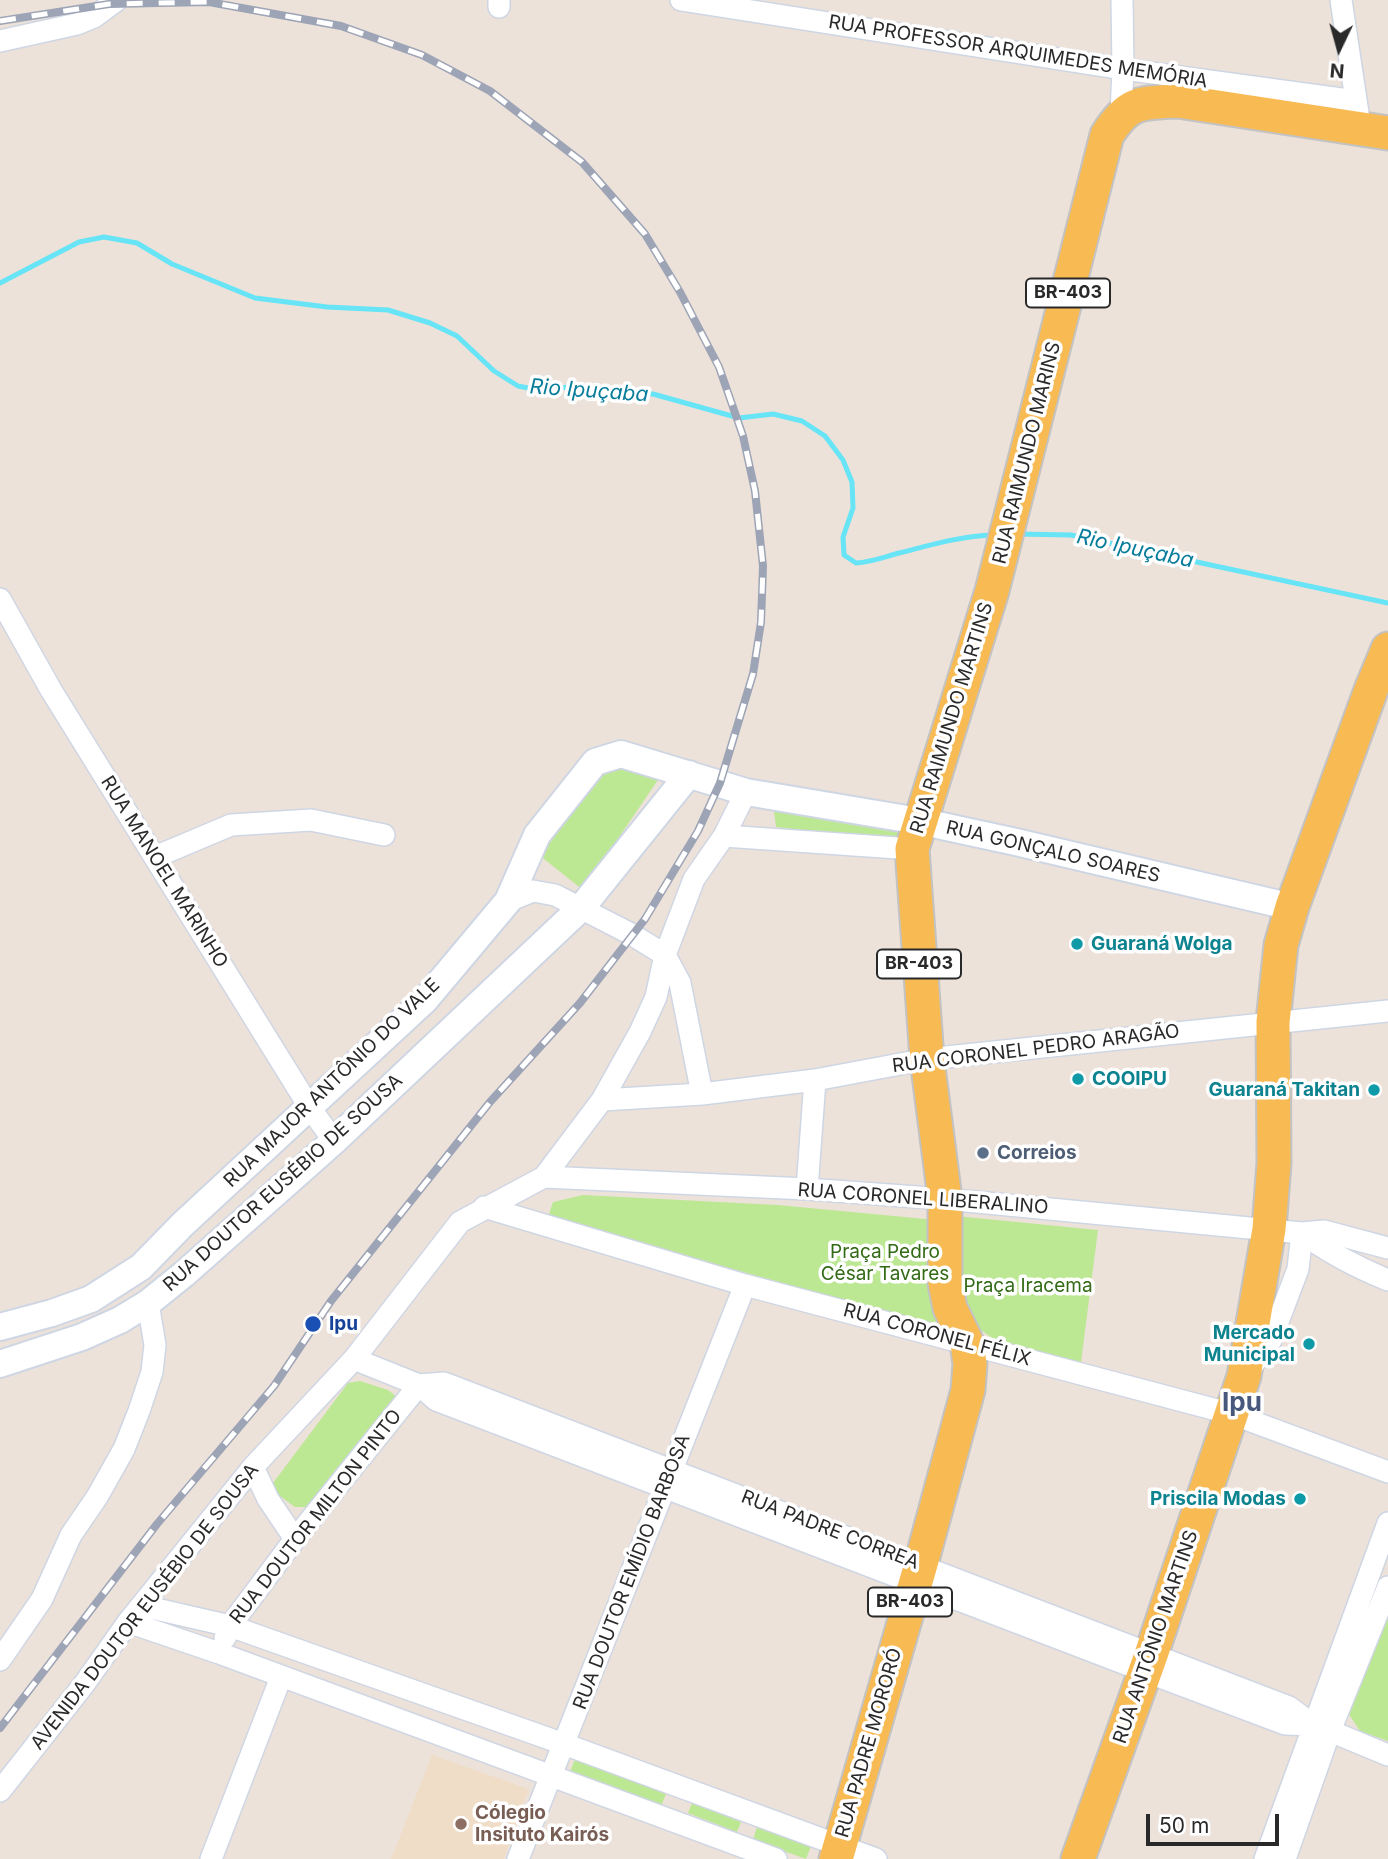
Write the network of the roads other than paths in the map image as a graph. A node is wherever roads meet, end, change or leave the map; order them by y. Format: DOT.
graph roads {
  1 [pos="117,0"];
  2 [pos="681,0"];
  3 [pos="1122,0"];
  4 [pos="1341,0"];
  5 [pos="707,2"];
  6 [pos="0,41"];
  7 [pos="1123,69"];
  8 [pos="1121,114"];
  9 [pos="1368,121"];
  10 [pos="992,591"];
  11 [pos="0,599"];
  12 [pos="1388,649"];
  13 [pos="1379,694"];
  14 [pos="689,774"];
  15 [pos="746,792"];
  16 [pos="384,835"];
  17 [pos="724,835"];
  18 [pos="915,835"];
  19 [pos="155,858"];
  20 [pos="508,901"];
  21 [pos="582,907"];
  22 [pos="1292,907"];
  23 [pos="665,955"];
  24 [pos="1388,1011"];
  25 [pos="1273,1022"];
  26 [pos="927,1059"];
  27 [pos="815,1080"];
  28 [pos="702,1094"];
  29 [pos="602,1100"];
  30 [pos="310,1108"];
  31 [pos="334,1141"];
  32 [pos="544,1177"];
  33 [pos="807,1189"];
  34 [pos="945,1199"];
  35 [pos="484,1208"];
  36 [pos="1269,1229"];
  37 [pos="1302,1233"];
  38 [pos="1388,1248"];
  39 [pos="1388,1280"];
  40 [pos="745,1285"];
  41 [pos="148,1303"];
  42 [pos="0,1327"];
  43 [pos="967,1343"];
  44 [pos="354,1359"];
  45 [pos="0,1364"];
  46 [pos="1244,1376"];
  47 [pos="419,1385"];
  48 [pos="1232,1414"];
  49 [pos="253,1467"];
  50 [pos="1388,1472"];
  51 [pos="668,1479"];
  52 [pos="1388,1523"];
  53 [pos="295,1539"];
  54 [pos="918,1574"];
  55 [pos="1388,1587"];
  56 [pos="143,1606"];
  57 [pos="128,1622"];
  58 [pos="230,1626"];
  59 [pos="219,1653"];
  60 [pos="0,1660"];
  61 [pos="1147,1663"];
  62 [pos="281,1677"];
  63 [pos="1321,1728"];
  64 [pos="564,1744"];
  65 [pos="1388,1755"];
  66 [pos="550,1776"];
  67 [pos="0,1791"];
  68 [pos="838,1852"];
  69 [pos="211,1859"];
  70 [pos="518,1859"];
  71 [pos="776,1859"];
  72 [pos="876,1859"];
  73 [pos="1078,1859"];
  74 [pos="1265,1859"];
  75 [pos="1285,1859"];
  1 -- 6 [label="street"];
  2 -- 5 [label="street, RUA PROFESSOR ARQUIMEDES MEMÓRIA"];
  3 -- 7 [label="street"];
  4 -- 9 [label="street"];
  5 -- 7 [label="street, RUA PROFESSOR ARQUIMEDES MEMÓRIA"];
  7 -- 8 [label="street"];
  7 -- 9 [label="street, RUA PROFESSOR ARQUIMEDES MEMÓRIA"];
  8 -- 9 [label="main road, RUA PROFESSOR ARQUIMEDES MEMÓRIA"];
  8 -- 10 [label="main road, RUA RAIMUNDO MARINS / BR-403"];
  10 -- 18 [label="main road, RUA RAIMUNDO MARTINS / BR-403"];
  11 -- 19 [label="street, RUA MANOEL MARINHO"];
  12 -- 13 [label="main road, RUA ANTÔNIO MARTINS"];
  13 -- 22 [label="main road, RUA ANTÔNIO MARTINS"];
  14 -- 15 [label="street, RUA GONÇALO SOARES"];
  14 -- 20 [label="street, RUA MAJOR ANTÔNIO DO VALE"];
  14 -- 21 [label="street, RUA DOUTOR EUSÉBIO DE SOUSA"];
  15 -- 17 [label="street, AVENIDA DOUTOR EUSÉBIO DE SOUSA"];
  15 -- 18 [label="street, RUA GONÇALO SOARES"];
  16 -- 19 [label="street"];
  17 -- 18 [label="street, RUA GONÇALO SOARES"];
  17 -- 23 [label="street, AVENIDA DOUTOR EUSÉBIO DE SOUSA"];
  18 -- 22 [label="street, RUA GONÇALO SOARES"];
  18 -- 26 [label="main road, RUA RAIMUNDO MARTINS / BR-403"];
  19 -- 30 [label="street, RUA MANOEL MARINHO"];
  20 -- 21 [label="street"];
  20 -- 30 [label="street, RUA MAJOR ANTÔNIO DO VALE"];
  21 -- 23 [label="street"];
  21 -- 31 [label="street, RUA DOUTOR EUSÉBIO DE SOUSA"];
  22 -- 25 [label="main road, RUA ANTÔNIO MARTINS"];
  23 -- 28 [label="street"];
  23 -- 29 [label="street, AVENIDA DOUTOR EUSÉBIO DE SOUSA"];
  24 -- 25 [label="street, RUA CORONEL PEDRO ARAGÃO"];
  25 -- 26 [label="street, RUA CORONEL PEDRO ARAGÃO"];
  25 -- 36 [label="main road, RUA ANTÔNIO MARTINS"];
  26 -- 27 [label="street, RUA CORONEL PEDRO ARAGÃO"];
  26 -- 34 [label="main road, RUA RAIMUNDO MARTINS / BR-403"];
  27 -- 28 [label="street, RUA CORONEL PEDRO ARAGÃO"];
  27 -- 33 [label="street"];
  28 -- 29 [label="street, RUA CORONEL PEDRO ARAGÃO"];
  29 -- 32 [label="street, AVENIDA DOUTOR EUSÉBIO DE SOUSA"];
  30 -- 31 [label="street, RUA MANOEL MARINHO"];
  30 -- 42 [label="street, RUA MAJOR ANTÔNIO DO VALE"];
  31 -- 41 [label="street, RUA DOUTOR EUSÉBIO DE SOUSA"];
  32 -- 33 [label="street, RUA CORONEL LIBERALINO"];
  32 -- 35 [label="street, AVENIDA DOUTOR EUSÉBIO DE SOUSA"];
  33 -- 34 [label="street, RUA CORONEL LIBERALINO"];
  34 -- 36 [label="street, RUA CORONEL LIBERALINO"];
  34 -- 43 [label="main road, RUA RAIMUNDO MARTINS / BR-403"];
  35 -- 40 [label="street, RUA CORONEL FÉLIX"];
  35 -- 44 [label="street, AVENIDA DOUTOR EUSÉBIO DE SOUSA"];
  36 -- 37 [label="street, RUA CORONEL LIBERALINO"];
  36 -- 46 [label="main road, RUA ANTÔNIO MARTINS"];
  37 -- 38 [label="street, RUA CORONEL LIBERALINO"];
  37 -- 39 [label="street, RUA CORONEL LIBERALINO"];
  37 -- 46 [label="street"];
  40 -- 43 [label="street, RUA CORONEL FÉLIX"];
  40 -- 51 [label="street, RUA DOUTOR EMÍDIO BARBOSA"];
  41 -- 45 [label="street"];
  41 -- 60 [label="street, RUA DOUTOR EUSÉBIO DE SOUSA"];
  43 -- 48 [label="street, RUA CORONEL FÉLIX"];
  43 -- 54 [label="main road, RUA PADRE MORORÓ / BR-403"];
  44 -- 47 [label="street, RUA PADRE CORREA"];
  44 -- 49 [label="street, AVENIDA DOUTOR EUSÉBIO DE SOUSA"];
  46 -- 48 [label="main road, RUA ANTÔNIO MARTINS"];
  47 -- 51 [label="street, RUA PADRE CORREA"];
  47 -- 53 [label="street, RUA DOUTOR MILTON PINTO"];
  48 -- 50 [label="street, RUA CORONEL FÉLIX"];
  48 -- 61 [label="main road, RUA ANTÔNIO MARTINS"];
  49 -- 53 [label="street"];
  49 -- 56 [label="street, AVENIDA DOUTOR EUSÉBIO DE SOUSA"];
  51 -- 54 [label="street, RUA PADRE CORREA"];
  51 -- 64 [label="street, RUA DOUTOR EMÍDIO BARBOSA"];
  52 -- 63 [label="street"];
  53 -- 58 [label="street, RUA DOUTOR MILTON PINTO"];
  54 -- 61 [label="street, RUA PADRE CORREA"];
  54 -- 68 [label="main road, RUA PADRE MORORÓ / BR-403"];
  55 -- 63 [label="street"];
  56 -- 57 [label="street, AVENIDA DOUTOR EUSÉBIO DE SOUSA"];
  56 -- 58 [label="street"];
  57 -- 59 [label="street"];
  57 -- 67 [label="street, AVENIDA DOUTOR EUSÉBIO DE SOUSA"];
  58 -- 59 [label="street, RUA DOUTOR MILTON PINTO"];
  58 -- 64 [label="street"];
  59 -- 62 [label="street"];
  61 -- 63 [label="street, RUA PADRE CORREA"];
  61 -- 73 [label="main road, RUA ANTÔNIO MARTINS"];
  62 -- 66 [label="street"];
  62 -- 69 [label="street"];
  63 -- 65 [label="street, RUA PADRE CORREA"];
  63 -- 74 [label="street"];
  63 -- 75 [label="street"];
  64 -- 66 [label="street, RUA DOUTOR EMÍDIO BARBOSA"];
  64 -- 68 [label="street"];
  66 -- 70 [label="street, RUA DOUTOR EMÍDIO BARBOSA"];
  66 -- 71 [label="street"];
  68 -- 72 [label="street"];
}
